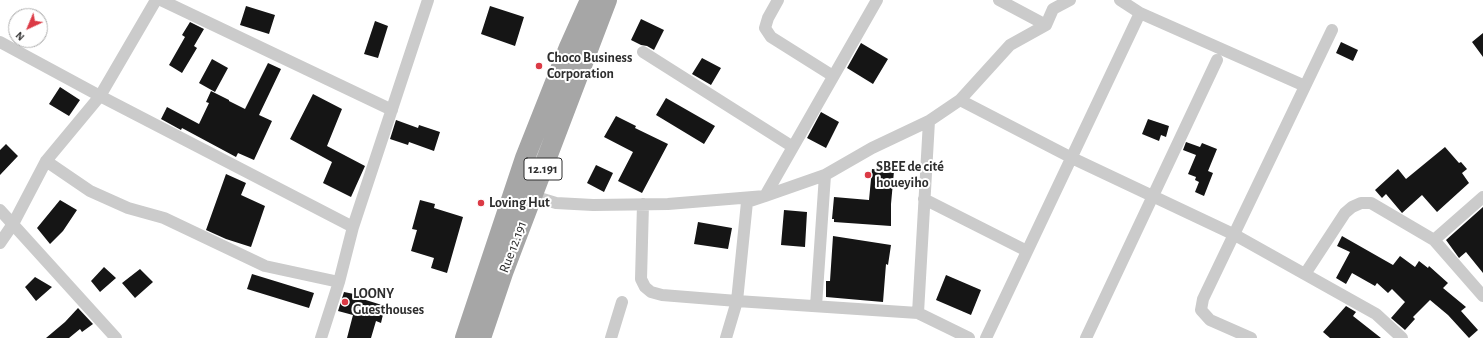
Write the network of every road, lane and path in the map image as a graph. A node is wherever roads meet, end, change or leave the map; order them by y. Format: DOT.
graph roads {
  1 [pos="156,0"];
  2 [pos="161,0"];
  3 [pos="428,0"];
  4 [pos="590,0"];
  5 [pos="607,0"];
  6 [pos="778,0"];
  7 [pos="877,0"];
  8 [pos="999,0"];
  9 [pos="1070,0"];
  10 [pos="1120,0"];
  11 [pos="1140,13"];
  12 [pos="1046,26"];
  13 [pos="1332,30"];
  14 [pos="0,42"];
  15 [pos="642,52"];
  16 [pos="1217,60"];
  17 [pos="834,76"];
  18 [pos="1305,86"];
  19 [pos="100,96"];
  20 [pos="960,100"];
  21 [pos="392,110"];
  22 [pos="929,121"];
  23 [pos="793,147"];
  24 [pos="1072,158"];
  25 [pos="46,161"];
  26 [pos="825,175"];
  27 [pos="533,196"];
  28 [pos="765,196"];
  29 [pos="1153,196"];
  30 [pos="1483,197"];
  31 [pos="924,199"];
  32 [pos="643,204"];
  33 [pos="0,210"];
  34 [pos="13,224"];
  35 [pos="353,227"];
  36 [pos="1235,235"];
  37 [pos="1434,240"];
  38 [pos="0,243"];
  39 [pos="1027,251"];
  40 [pos="1305,274"];
  41 [pos="339,282"];
  42 [pos="1483,296"];
  43 [pos="737,301"];
  44 [pos="622,302"];
  45 [pos="816,306"];
  46 [pos="918,313"];
  47 [pos="116,338"];
  48 [pos="321,338"];
  49 [pos="465,338"];
  50 [pos="481,338"];
  51 [pos="611,338"];
  52 [pos="726,338"];
  53 [pos="969,338"];
  54 [pos="986,338"];
  55 [pos="1086,338"];
  56 [pos="1251,338"];
  57 [pos="1402,338"];
  1 -- 19 [label="street"];
  2 -- 21 [label="street"];
  3 -- 21 [label="street"];
  4 -- 49 [label="main road, Rue 12.191"];
  5 -- 27 [label="main road, Rue 12.191 / 12.191"];
  6 -- 17 [label="street"];
  7 -- 17 [label="street"];
  8 -- 12 [label="street"];
  9 -- 12 [label="street"];
  10 -- 11 [label="street"];
  11 -- 18 [label="street"];
  11 -- 24 [label="street"];
  12 -- 20 [label="street"];
  13 -- 18 [label="street"];
  14 -- 19 [label="street"];
  15 -- 23 [label="street"];
  16 -- 29 [label="street"];
  17 -- 23 [label="street"];
  18 -- 36 [label="street"];
  19 -- 25 [label="street"];
  19 -- 35 [label="street"];
  20 -- 22 [label="street"];
  20 -- 24 [label="street"];
  21 -- 35 [label="street"];
  22 -- 26 [label="street"];
  22 -- 31 [label="street"];
  23 -- 28 [label="street"];
  24 -- 29 [label="street"];
  24 -- 39 [label="street"];
  25 -- 34 [label="street"];
  25 -- 41 [label="street"];
  26 -- 28 [label="street"];
  26 -- 45 [label="street"];
  27 -- 32 [label="street"];
  27 -- 50 [label="main road, Rue 12.191 / 12.191"];
  28 -- 32 [label="street"];
  28 -- 43 [label="street"];
  29 -- 36 [label="street"];
  29 -- 55 [label="street"];
  30 -- 37 [label="street"];
  31 -- 39 [label="street"];
  31 -- 46 [label="street"];
  32 -- 43 [label="street"];
  33 -- 34 [label="street"];
  34 -- 38 [label="street"];
  34 -- 47 [label="street"];
  35 -- 41 [label="street"];
  36 -- 40 [label="street"];
  36 -- 56 [label="street"];
  37 -- 40 [label="street"];
  37 -- 42 [label="street"];
  39 -- 54 [label="street"];
  40 -- 57 [label="street"];
  41 -- 48 [label="street"];
  43 -- 45 [label="street"];
  43 -- 52 [label="street"];
  44 -- 51 [label="street"];
  45 -- 46 [label="street"];
  46 -- 53 [label="street"];
}
